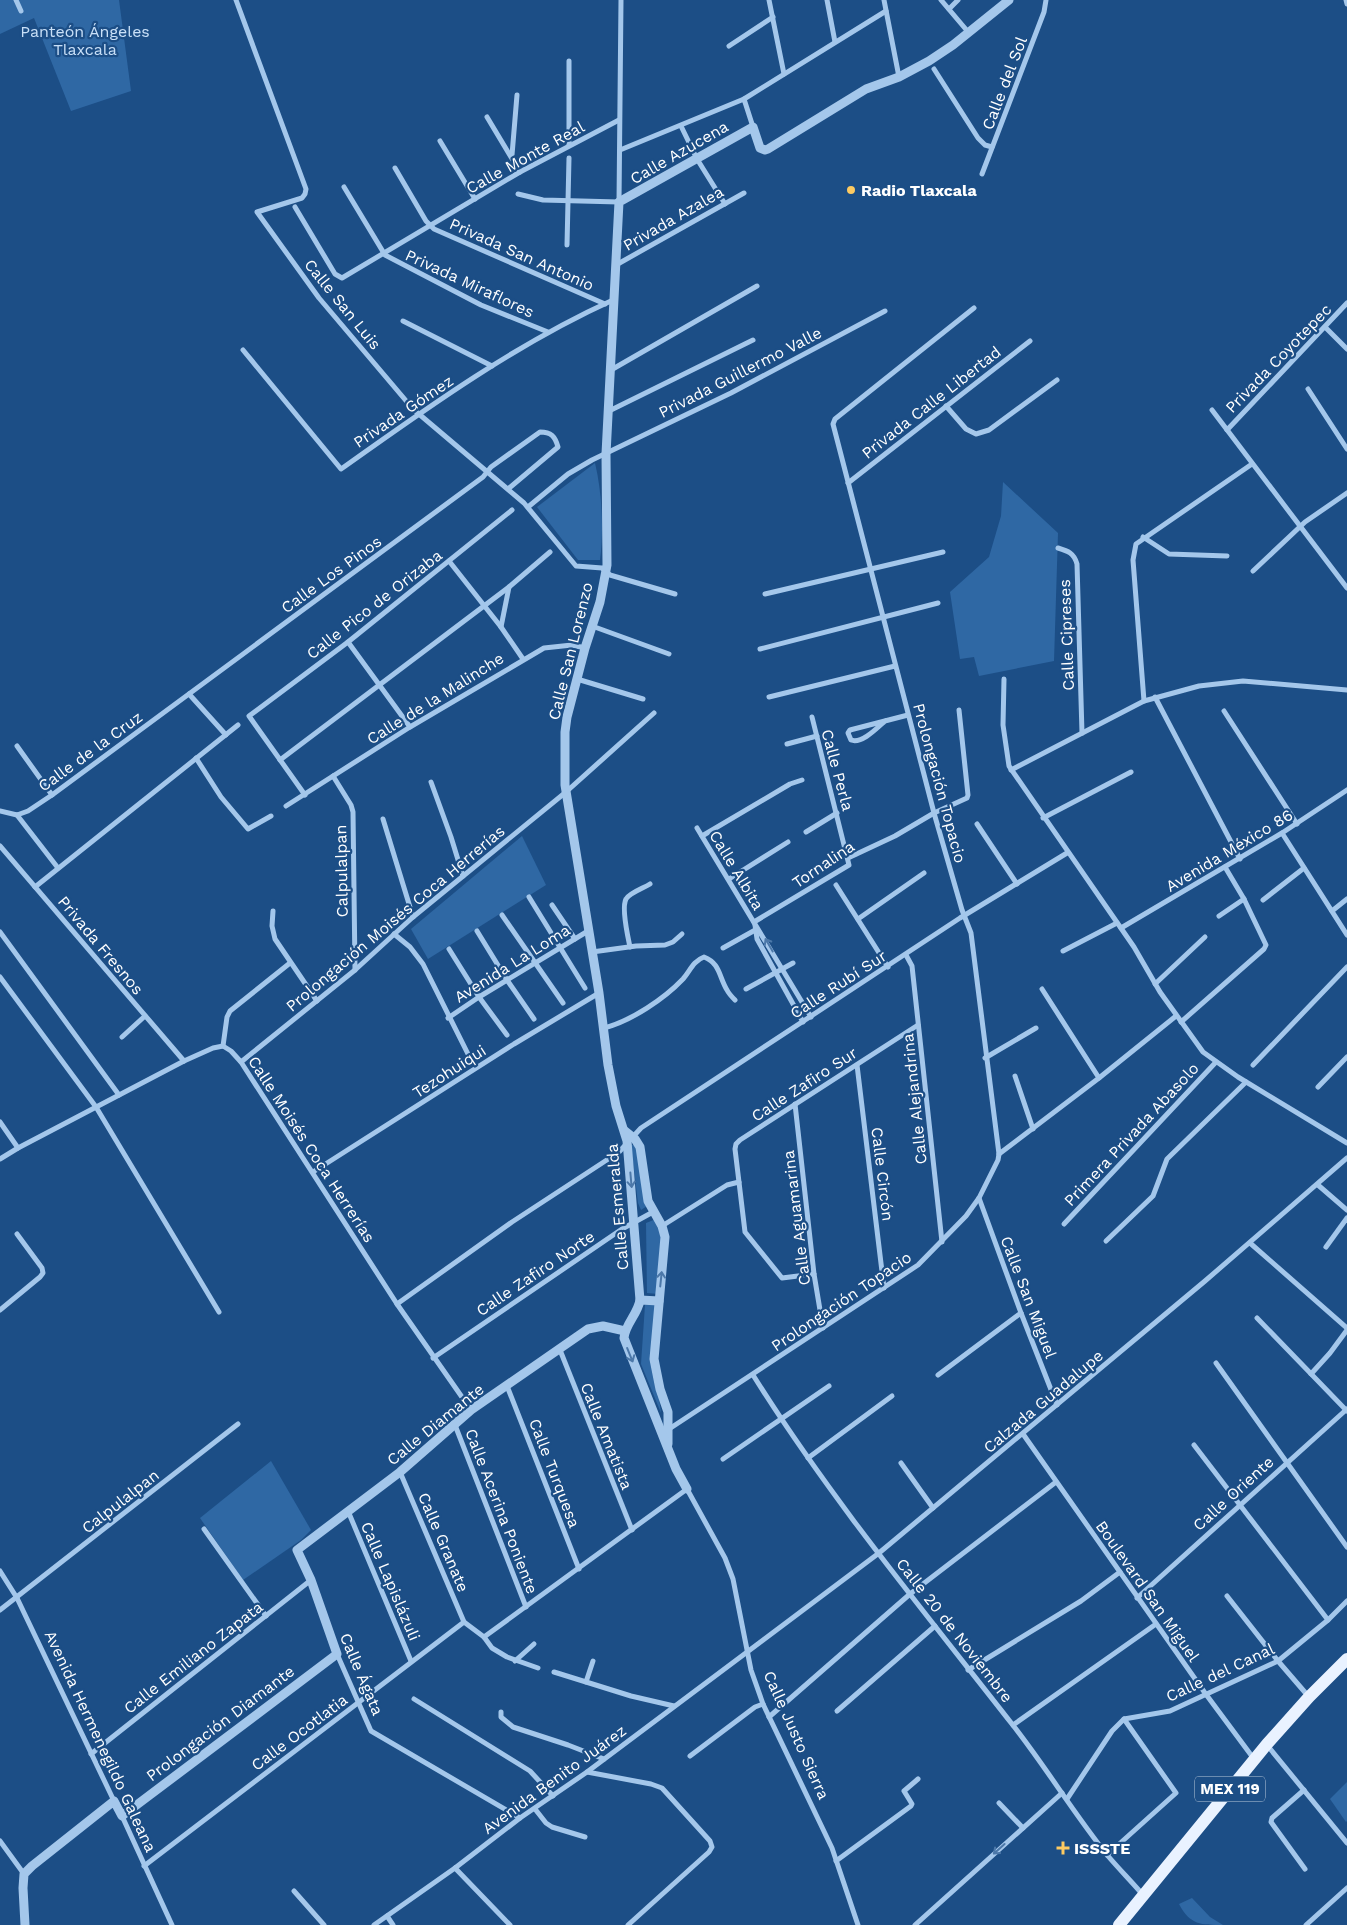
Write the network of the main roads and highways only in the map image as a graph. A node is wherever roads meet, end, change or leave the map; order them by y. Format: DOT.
graph roads {
  1 [pos="1347,1659"];
  2 [pos="1119,1925"];
  1 -- 2 [label="main road, MEX 119"];
}
